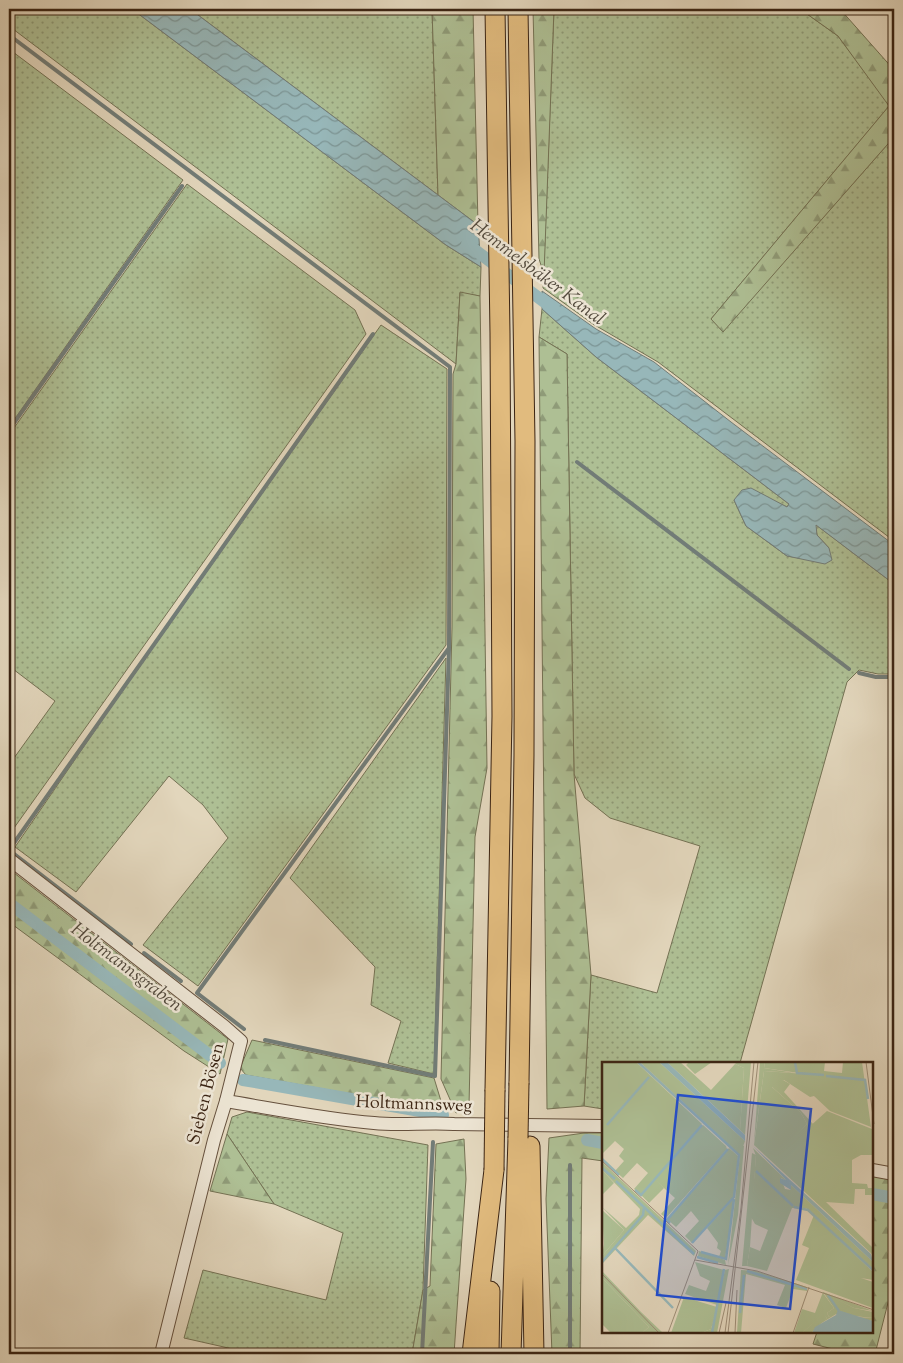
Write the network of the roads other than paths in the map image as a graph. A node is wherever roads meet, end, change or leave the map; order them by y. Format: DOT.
graph roads {
  1 [pos="495,9"];
  2 [pos="518,9"];
  3 [pos="9,859"];
  4 [pos="226,1101"];
  5 [pos="602,1126"];
  6 [pos="524,1138"];
  7 [pos="494,1170"];
  8 [pos="873,1170"];
  9 [pos="894,1174"];
  10 [pos="162,1354"];
  11 [pos="472,1354"];
  12 [pos="488,1354"];
  13 [pos="511,1354"];
  14 [pos="534,1354"];
  1 -- 7 [label="highway, bridge"];
  2 -- 6 [label="highway, bridge"];
  3 -- 4 [label="street, Sieben Bösen"];
  4 -- 5 [label="street, Holtmannsweg"];
  4 -- 10 [label="street, Sieben Bösen"];
  6 -- 13 [label="highway"];
  6 -- 14 [label="highway"];
  7 -- 11 [label="highway"];
  7 -- 12 [label="highway"];
  8 -- 9 [label="street"];
}
